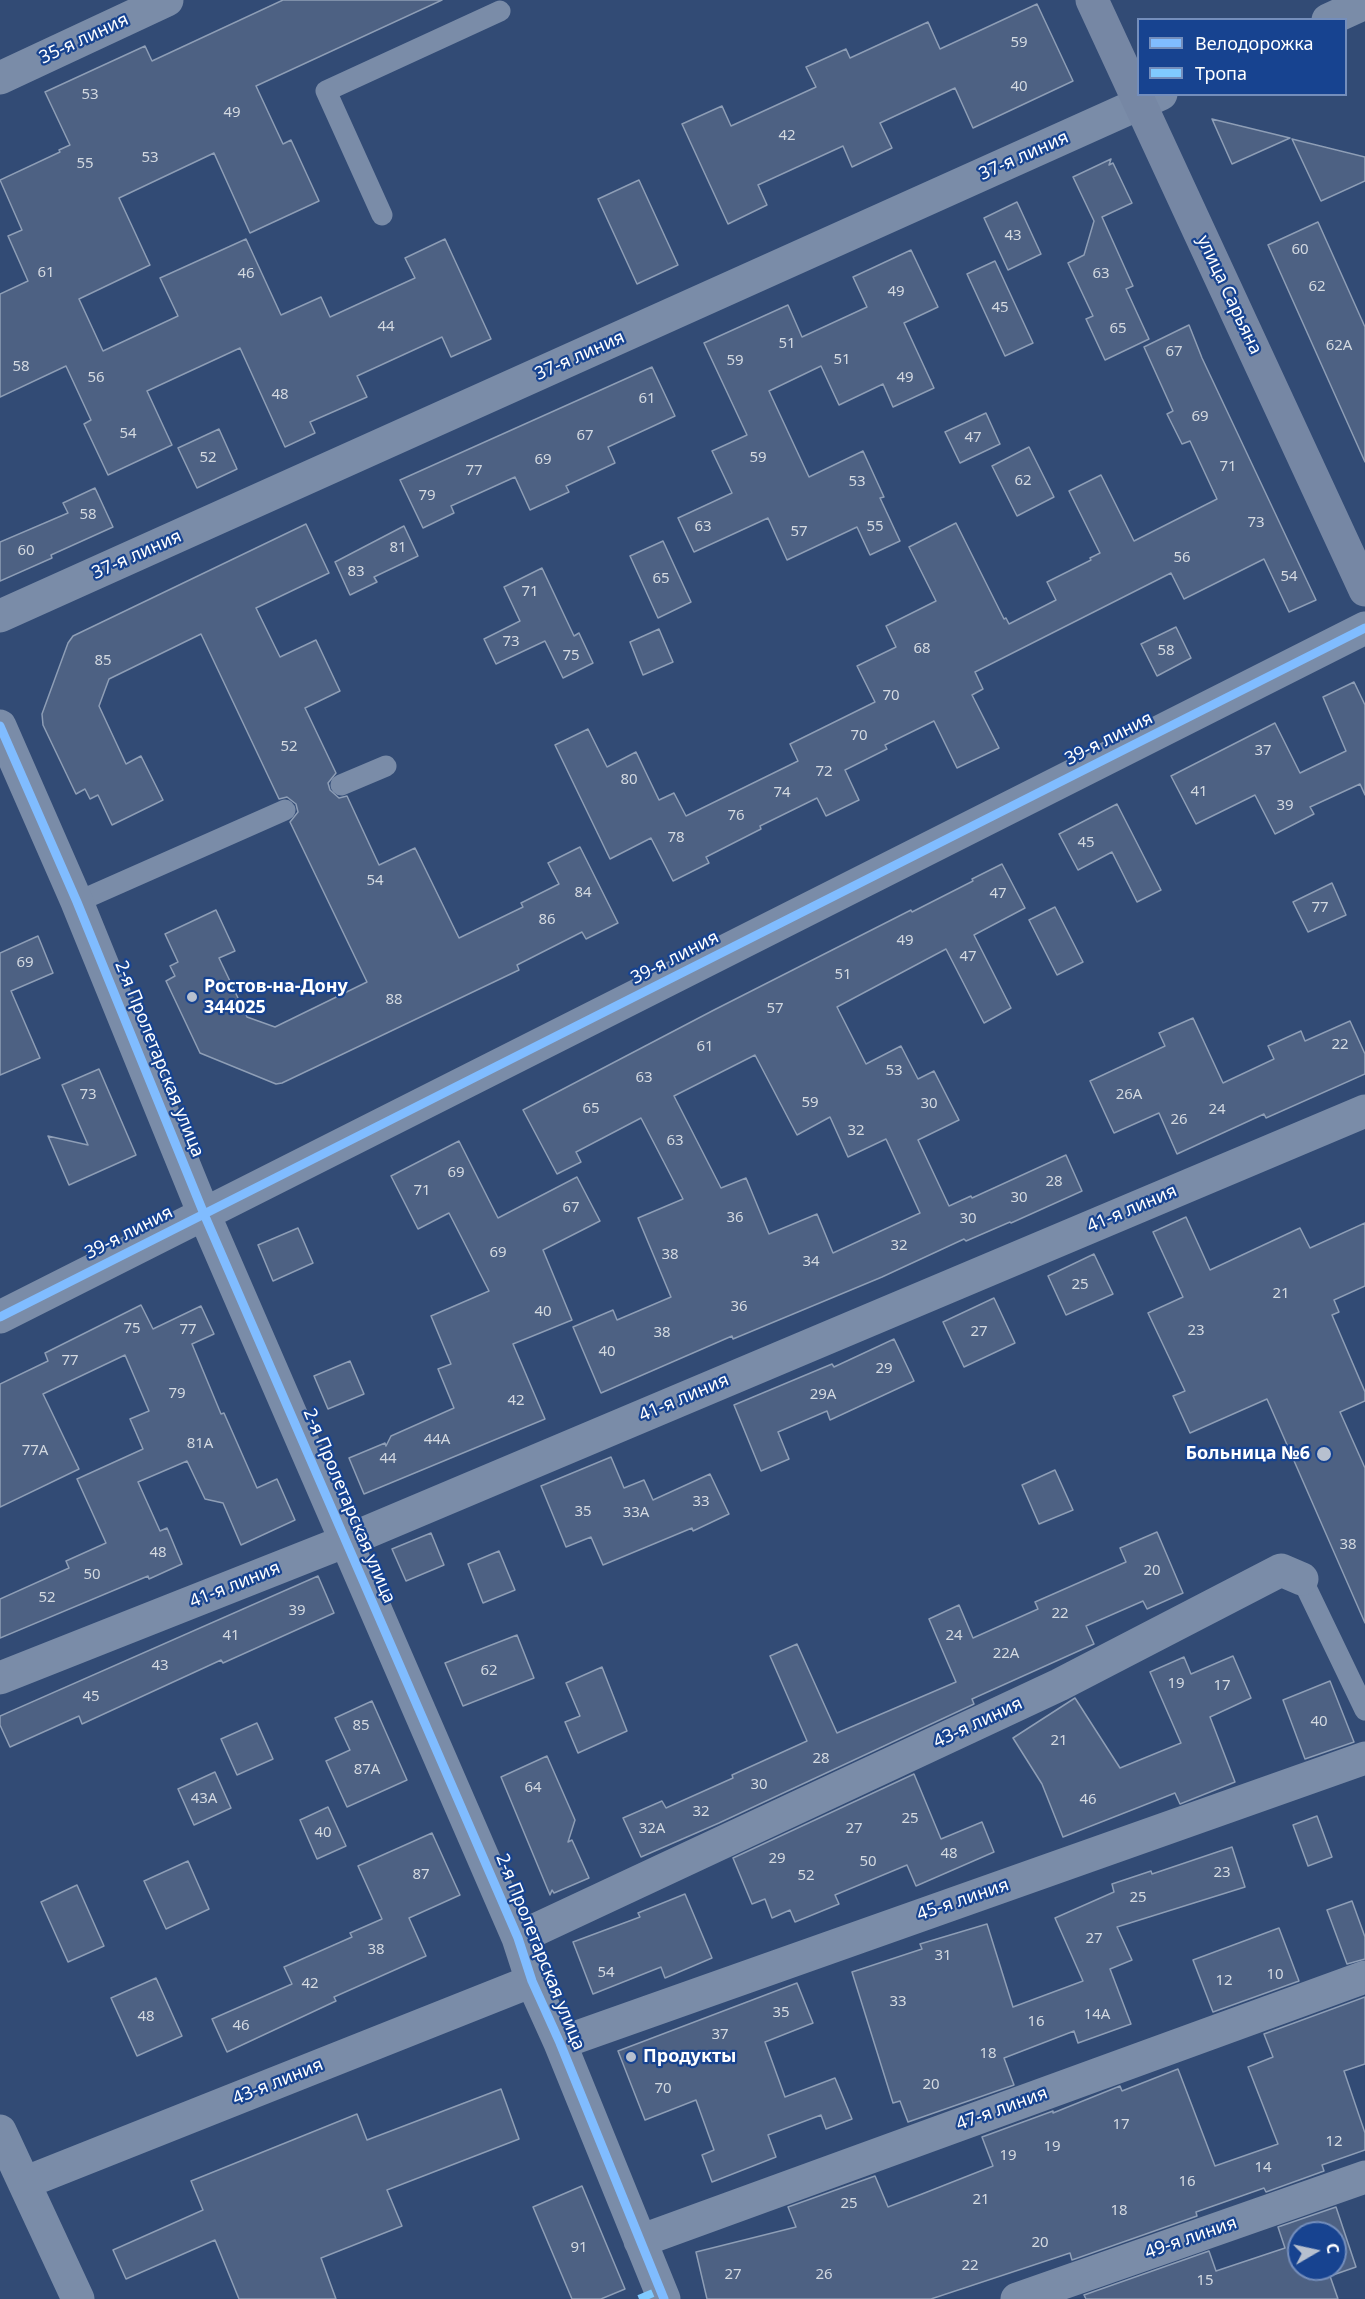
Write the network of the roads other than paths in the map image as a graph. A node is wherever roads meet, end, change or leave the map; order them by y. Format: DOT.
graph roads {
  1 [pos="167,0"];
  2 [pos="1092,0"];
  3 [pos="1365,3"];
  4 [pos="500,11"];
  5 [pos="1332,18"];
  6 [pos="1137,76"];
  7 [pos="0,78"];
  8 [pos="1151,99"];
  9 [pos="382,215"];
  10 [pos="1365,590"];
  11 [pos="0,616"];
  12 [pos="1365,628"];
  13 [pos="0,726"];
  14 [pos="386,766"];
  15 [pos="341,785"];
  16 [pos="285,810"];
  17 [pos="77,902"];
  18 [pos="1365,1111"];
  19 [pos="204,1214"];
  20 [pos="0,1317"];
  21 [pos="346,1541"];
  22 [pos="1302,1579"];
  23 [pos="0,1678"];
  24 [pos="1365,1710"];
  25 [pos="1365,1758"];
  26 [pos="518,1938"];
  27 [pos="1365,1977"];
  28 [pos="532,1981"];
  29 [pos="560,2043"];
  30 [pos="0,2130"];
  31 [pos="1365,2177"];
  32 [pos="24,2183"];
  33 [pos="640,2241"];
  34 [pos="78,2299"];
  35 [pos="664,2299"];
  36 [pos="1017,2299"];
  1 -- 7 [label="street, 35-я линия"];
  2 -- 6 [label="main road, улица Сарьяна"];
  3 -- 5 [label="street"];
  4 -- 9 [label="lane"];
  8 -- 10 [label="main road, улица Сарьяна"];
  8 -- 11 [label="street, 37-я линия"];
  12 -- 19 [label="street, 39-я линия"];
  13 -- 17 [label="street, 2-я Пролетарская улица"];
  14 -- 15 [label="lane"];
  16 -- 17 [label="lane"];
  17 -- 19 [label="street, 2-я Пролетарская улица"];
  18 -- 21 [label="street, 41-я линия"];
  19 -- 20 [label="street, 39-я линия"];
  19 -- 21 [label="street, 2-я Пролетарская улица"];
  21 -- 23 [label="street, 41-я линия"];
  21 -- 26 [label="street, 2-я Пролетарская улица"];
  22 -- 24 [label="lane, 43-я линия"];
  22 -- 26 [label="street, 43-я линия"];
  25 -- 29 [label="street, 45-я линия"];
  26 -- 28 [label="street, 2-я Пролетарская улица"];
  27 -- 33 [label="street, 47-я линия"];
  28 -- 29 [label="street, 2-я Пролетарская улица"];
  28 -- 32 [label="street, 43-я линия"];
  29 -- 33 [label="street, 2-я Пролетарская улица"];
  30 -- 32 [label="street"];
  31 -- 36 [label="street, 49-я линия"];
  32 -- 34 [label="street"];
  33 -- 35 [label="street, 2-я Пролетарская улица"];
}
